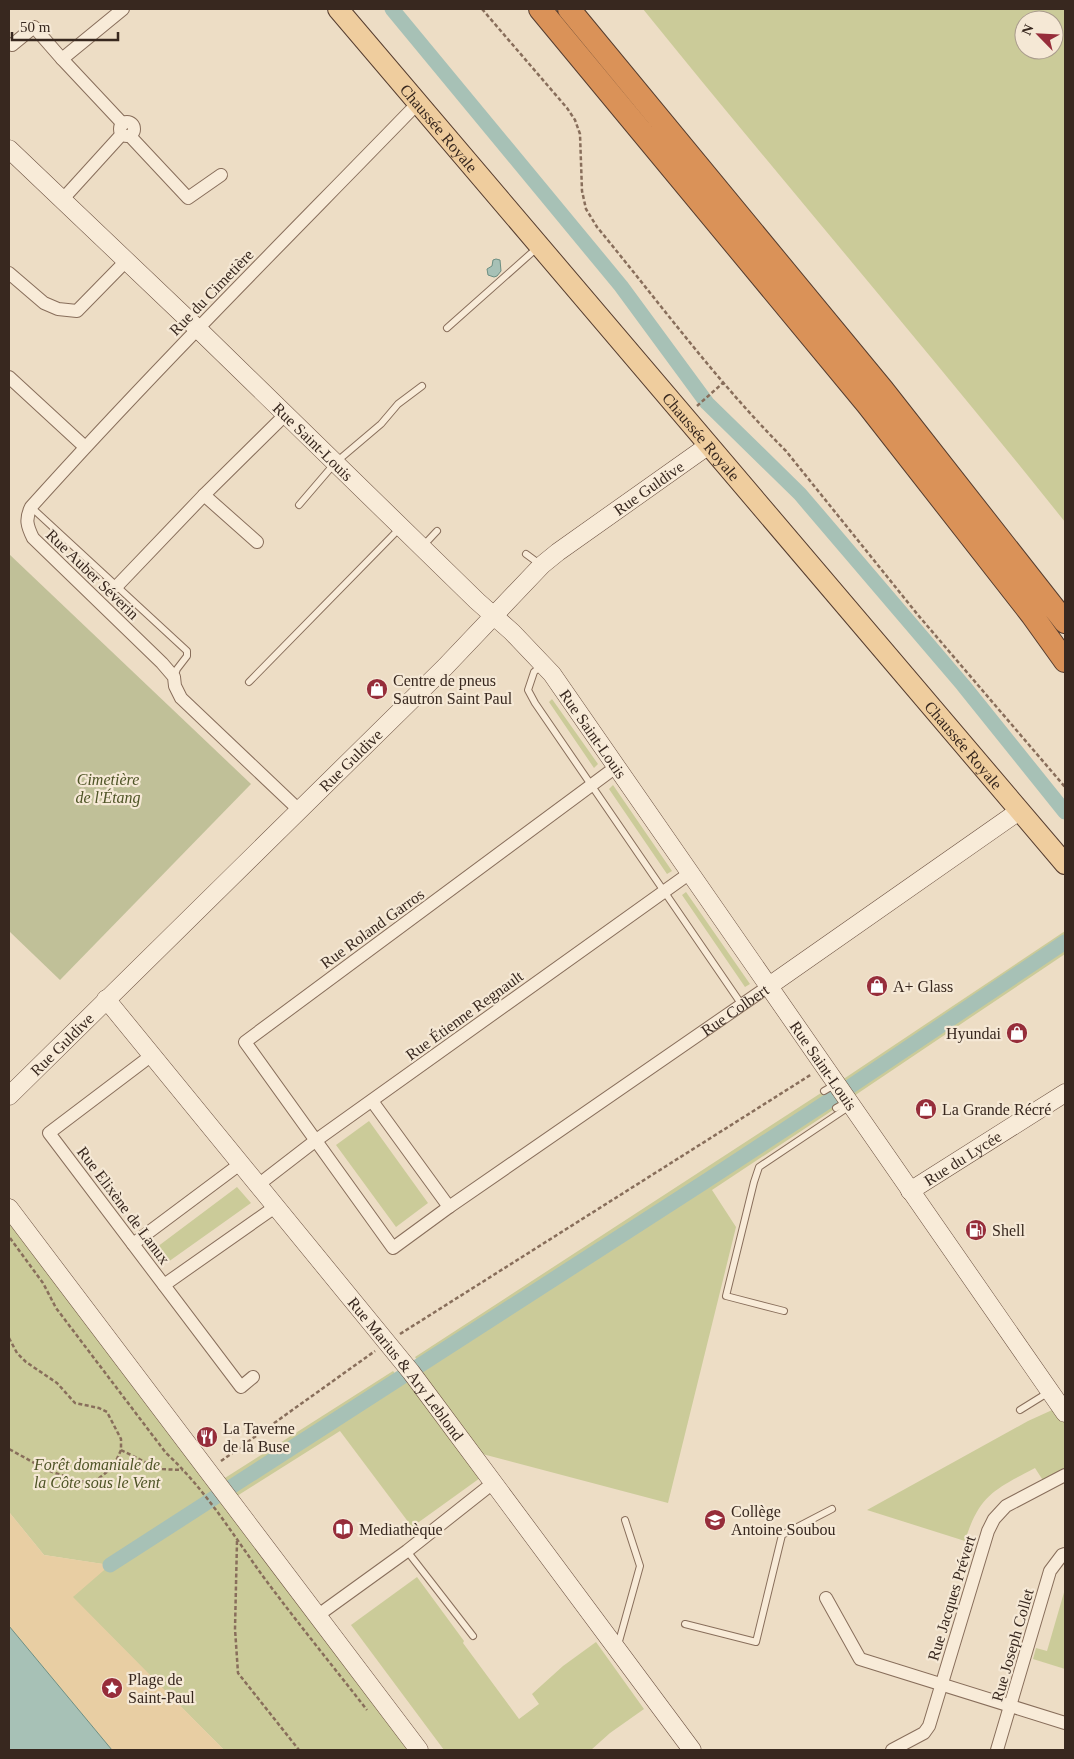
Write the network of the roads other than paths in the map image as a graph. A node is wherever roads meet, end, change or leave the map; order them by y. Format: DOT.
graph roads {
  1 [pos="123,9"];
  2 [pos="338,9"];
  3 [pos="540,9"];
  4 [pos="569,9"];
  5 [pos="12,45"];
  6 [pos="62,58"];
  7 [pos="418,104"];
  8 [pos="125,131"];
  9 [pos="9,149"];
  10 [pos="221,175"];
  11 [pos="62,200"];
  12 [pos="540,246"];
  13 [pos="126,261"];
  14 [pos="9,273"];
  15 [pos="447,328"];
  16 [pos="198,329"];
  17 [pos="9,377"];
  18 [pos="422,386"];
  19 [pos="285,415"];
  20 [pos="709,445"];
  21 [pos="85,447"];
  22 [pos="335,463"];
  23 [pos="204,495"];
  24 [pos="299,505"];
  25 [pos="32,507"];
  26 [pos="401,527"];
  27 [pos="437,531"];
  28 [pos="257,542"];
  29 [pos="422,547"];
  30 [pos="526,554"];
  31 [pos="542,565"];
  32 [pos="118,586"];
  33 [pos="495,616"];
  34 [pos="1065,622"];
  35 [pos="1065,661"];
  36 [pos="543,664"];
  37 [pos="174,677"];
  38 [pos="249,682"];
  39 [pos="616,766"];
  40 [pos="592,786"];
  41 [pos="299,810"];
  42 [pos="1019,811"];
  43 [pos="1065,864"];
  44 [pos="690,873"];
  45 [pos="664,892"];
  46 [pos="769,986"];
  47 [pos="106,999"];
  48 [pos="742,1005"];
  49 [pos="152,1055"];
  50 [pos="1065,1093"];
  51 [pos="9,1096"];
  52 [pos="372,1101"];
  53 [pos="847,1103"];
  54 [pos="315,1141"];
  55 [pos="240,1164"];
  56 [pos="258,1185"];
  57 [pos="910,1191"];
  58 [pos="275,1207"];
  59 [pos="448,1207"];
  60 [pos="9,1208"];
  61 [pos="133,1244"];
  62 [pos="164,1285"];
  63 [pos="784,1310"];
  64 [pos="253,1377"];
  65 [pos="1050,1391"];
  66 [pos="1020,1410"];
  67 [pos="1065,1413"];
  68 [pos="1065,1475"];
  69 [pos="493,1483"];
  70 [pos="832,1509"];
  71 [pos="625,1520"];
  72 [pos="407,1550"];
  73 [pos="1065,1554"];
  74 [pos="826,1598"];
  75 [pos="317,1616"];
  76 [pos="685,1624"];
  77 [pos="473,1636"];
  78 [pos="617,1648"];
  79 [pos="942,1684"];
  80 [pos="1011,1706"];
  81 [pos="1065,1723"];
  82 [pos="419,1750"];
  83 [pos="692,1750"];
  84 [pos="892,1750"];
  85 [pos="997,1750"];
  1 -- 6 [label="street"];
  2 -- 7 [label="main road, Chaussée Royale"];
  3 -- 35 [label="highway"];
  4 -- 34 [label="highway"];
  5 -- 6 [label="street"];
  6 -- 8 [label="street"];
  7 -- 12 [label="main road, Chaussée Royale"];
  7 -- 16 [label="street, Rue du Cimetière"];
  8 -- 10 [label="street"];
  8 -- 11 [label="street"];
  9 -- 11 [label="street, Rue Saint-Louis"];
  11 -- 13 [label="street, Rue Saint-Louis"];
  12 -- 15 [label="lane"];
  12 -- 20 [label="main road, Chaussée Royale"];
  13 -- 14 [label="street"];
  13 -- 16 [label="street, Rue Saint-Louis"];
  16 -- 19 [label="street, Rue Saint-Louis"];
  16 -- 21 [label="street, Rue du Cimetière"];
  17 -- 21 [label="street"];
  18 -- 22 [label="lane"];
  19 -- 22 [label="street, Rue Saint-Louis"];
  19 -- 23 [label="street, Rue Auber Séverin"];
  20 -- 31 [label="street, Rue Guldive"];
  20 -- 42 [label="main road, Chaussée Royale"];
  21 -- 25 [label="street, Rue du Cimetière"];
  22 -- 24 [label="lane"];
  22 -- 26 [label="street, Rue Saint-Louis"];
  23 -- 28 [label="street"];
  23 -- 32 [label="street, Rue Auber Séverin"];
  25 -- 32 [label="lane, Rue Auber Séverin"];
  25 -- 37 [label="street, Rue Auber Séverin"];
  26 -- 29 [label="street, Rue Saint-Louis"];
  26 -- 38 [label="lane"];
  27 -- 29 [label="lane"];
  29 -- 33 [label="street, Rue Saint-Louis"];
  30 -- 31 [label="lane"];
  31 -- 33 [label="street, Rue Guldive"];
  32 -- 37 [label="lane, Rue Auber Séverin"];
  33 -- 36 [label="street, Rue Saint-Louis"];
  33 -- 41 [label="street, Rue Guldive"];
  36 -- 39 [label="street, Rue Saint-Louis"];
  36 -- 40 [label="lane"];
  37 -- 41 [label="street, Rue Auber Séverin"];
  39 -- 40 [label="street, Rue Roland Garros"];
  39 -- 44 [label="street, Rue Saint-Louis"];
  40 -- 45 [label="lane"];
  40 -- 54 [label="street, Rue Roland Garros"];
  41 -- 47 [label="street, Rue Guldive"];
  42 -- 43 [label="main road, Chaussée Royale"];
  42 -- 46 [label="street, Rue Colbert"];
  44 -- 45 [label="street, Rue Étienne Regnault"];
  44 -- 46 [label="street, Rue Saint-Louis"];
  45 -- 48 [label="lane"];
  45 -- 52 [label="street, Rue Étienne Regnault"];
  46 -- 48 [label="street, Rue Colbert"];
  46 -- 53 [label="street, Rue Saint-Louis"];
  47 -- 49 [label="street, Rue Marius & Ary Leblond"];
  47 -- 51 [label="street, Rue Guldive"];
  48 -- 59 [label="street, Rue Colbert"];
  49 -- 55 [label="street, Rue Marius & Ary Leblond"];
  49 -- 61 [label="street, Rue Elixène de Lanux"];
  50 -- 57 [label="street, Rue du Lycée"];
  52 -- 54 [label="street, Rue Étienne Regnault"];
  52 -- 59 [label="street"];
  53 -- 57 [label="street, Rue Saint-Louis"];
  53 -- 63 [label="lane"];
  54 -- 56 [label="street, Rue Étienne Regnault"];
  54 -- 59 [label="street, Rue Colbert"];
  55 -- 56 [label="street, Rue Marius & Ary Leblond"];
  55 -- 61 [label="street"];
  56 -- 58 [label="street, Rue Marius & Ary Leblond"];
  57 -- 65 [label="street, Rue Saint-Louis"];
  58 -- 62 [label="street"];
  58 -- 69 [label="street, Rue Marius & Ary Leblond"];
  60 -- 75 [label="street"];
  61 -- 62 [label="street, Rue Elixène de Lanux"];
  62 -- 64 [label="street, Rue Elixène de Lanux"];
  65 -- 66 [label="lane"];
  65 -- 67 [label="street, Rue Saint-Louis"];
  68 -- 79 [label="street, Rue Jacques Prévert"];
  69 -- 72 [label="street"];
  69 -- 78 [label="street, Rue Marius & Ary Leblond"];
  70 -- 76 [label="lane"];
  71 -- 78 [label="lane"];
  72 -- 75 [label="street"];
  72 -- 77 [label="lane"];
  73 -- 80 [label="street, Rue Joseph Collet"];
  74 -- 79 [label="street"];
  75 -- 82 [label="street"];
  78 -- 83 [label="street, Rue Marius & Ary Leblond"];
  79 -- 80 [label="street"];
  79 -- 84 [label="street, Rue Jacques Prévert"];
  80 -- 81 [label="street"];
  80 -- 85 [label="street, Rue Joseph Collet"];
}
